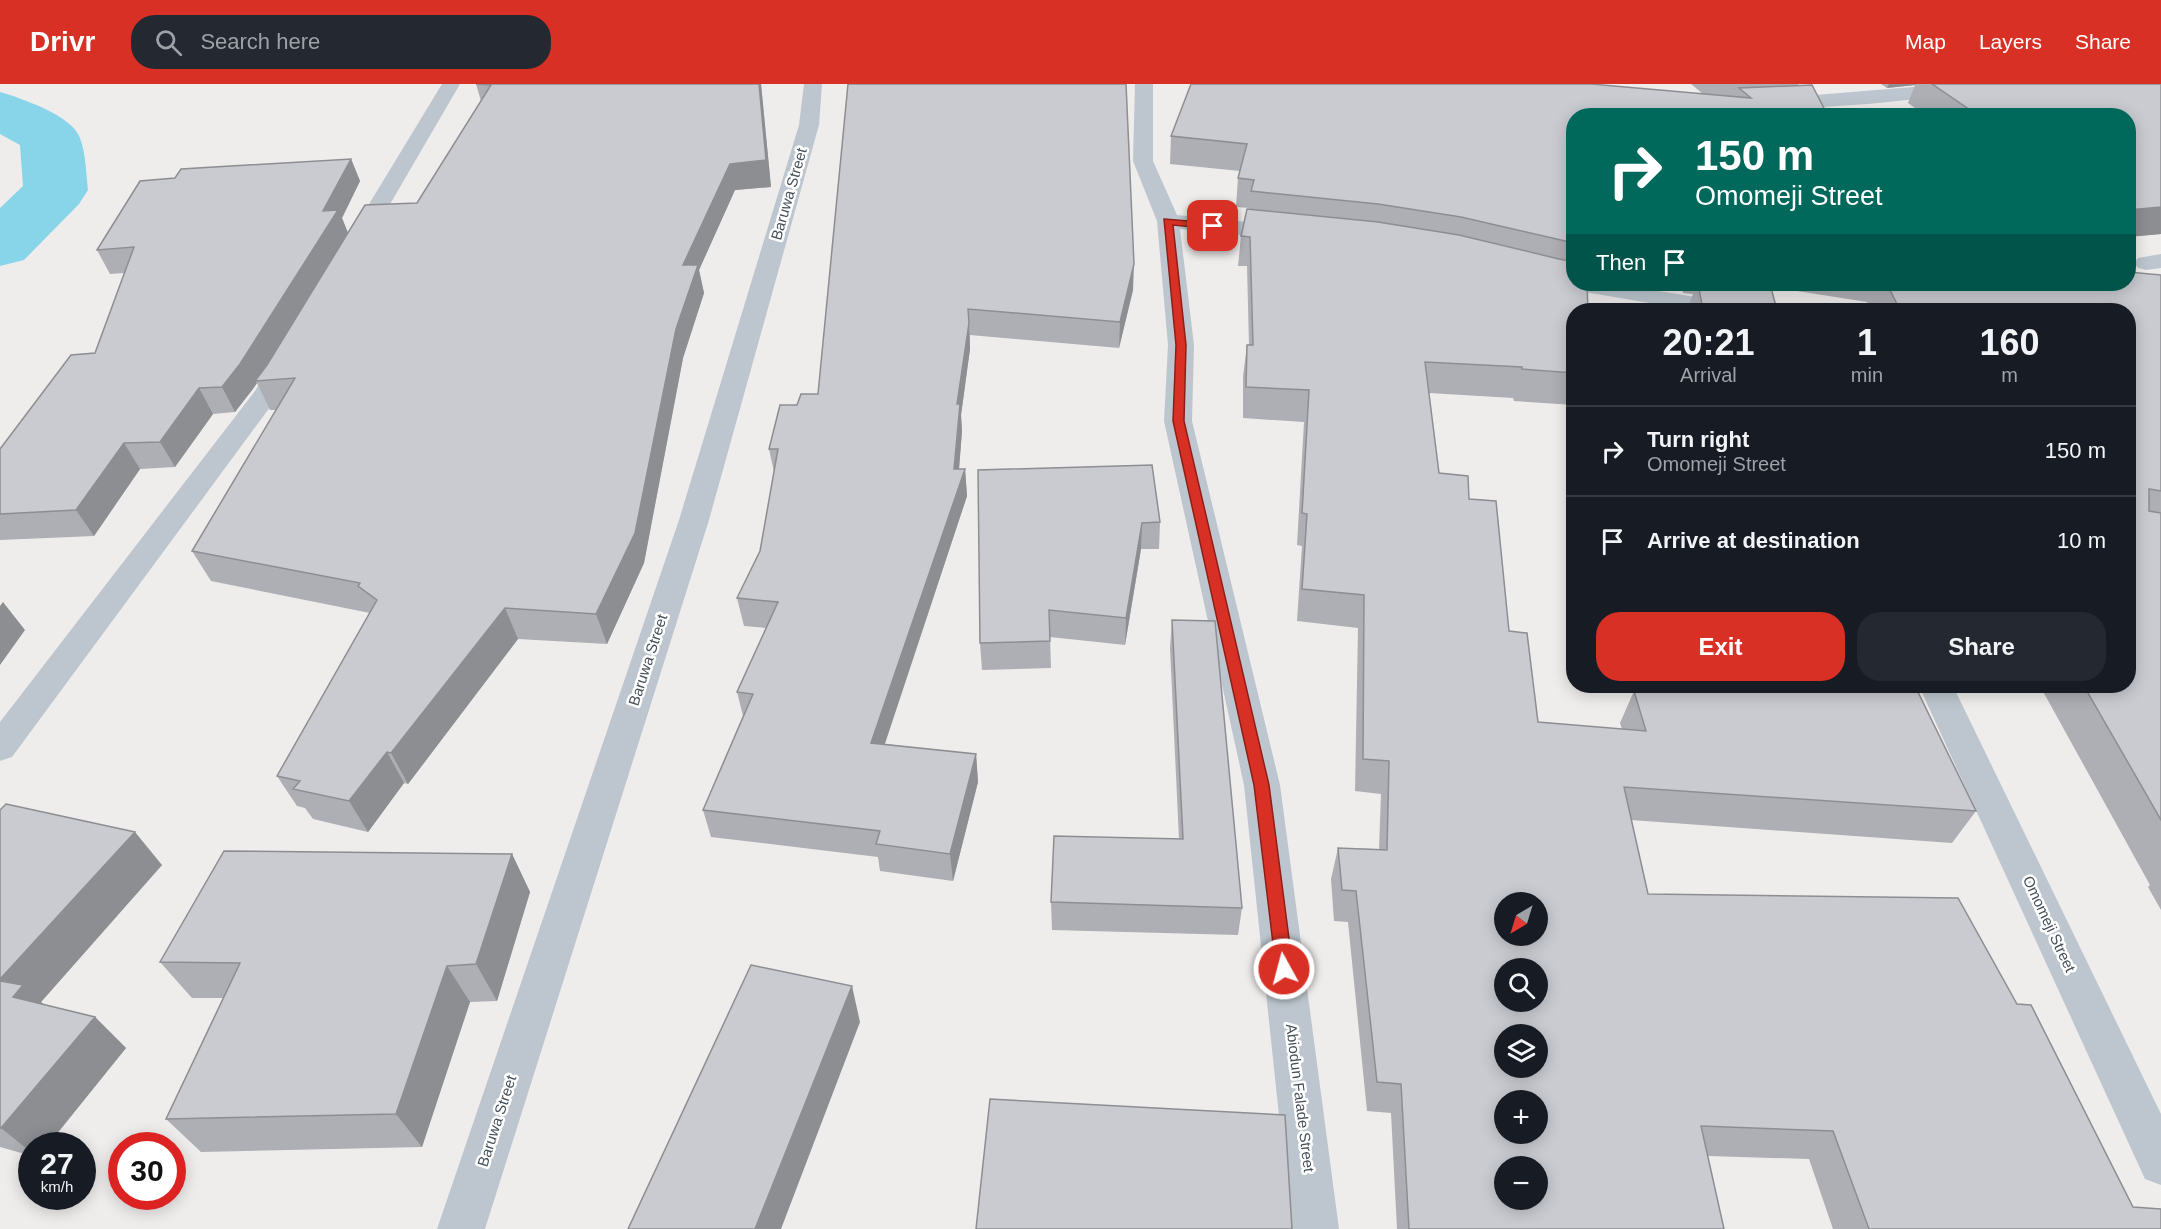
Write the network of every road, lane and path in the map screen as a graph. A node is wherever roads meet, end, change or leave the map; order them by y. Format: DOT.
graph roads {
  1 [pos="451,84"];
  2 [pos="813,84"];
  3 [pos="1144,84"];
  4 [pos="2006,84"];
  5 [pos="1760,105"];
  6 [pos="1168,221"];
  7 [pos="1304,235"];
  8 [pos="346,261"];
  9 [pos="1519,272"];
  10 [pos="1566,282"];
  11 [pos="1614,291"];
  12 [pos="1689,303"];
  13 [pos="303,332"];
  14 [pos="1939,693"];
  15 [pos="0,748"];
  16 [pos="2161,1163"];
  17 [pos="461,1229"];
  18 [pos="1316,1229"];
  1 -- 8 [label="street"];
  2 -- 17 [label="street, Baruwa Street"];
  3 -- 6 [label="street, Abiodun Falade Street"];
  4 -- 5 [label="street"];
  6 -- 7 [label="street"];
  6 -- 18 [label="street, Abiodun Falade Street"];
  9 -- 10 [label="street"];
  11 -- 12 [label="street"];
  13 -- 15 [label="street"];
  14 -- 16 [label="street, Omomeji Street"];
}
